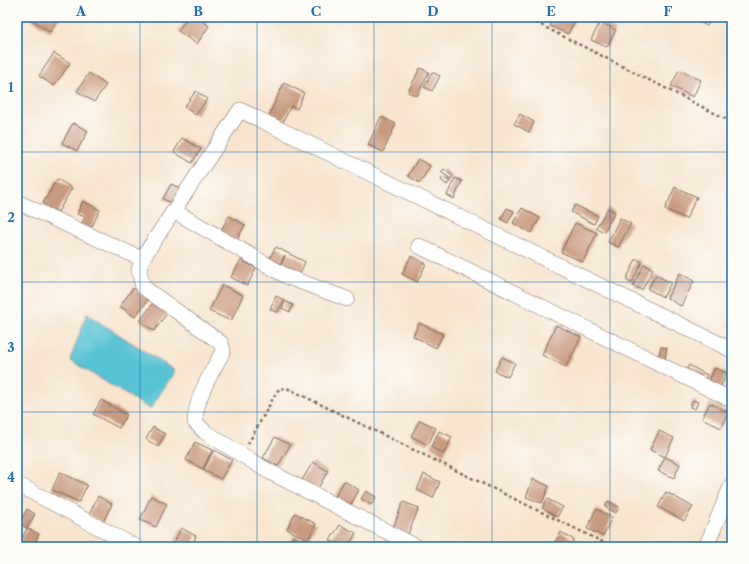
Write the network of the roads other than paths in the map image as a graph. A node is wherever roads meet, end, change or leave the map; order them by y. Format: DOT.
graph roads {
  1 [pos="17,202"];
  2 [pos="174,211"];
  3 [pos="420,246"];
  4 [pos="142,259"];
  5 [pos="346,299"];
  6 [pos="732,350"];
  7 [pos="732,400"];
  8 [pos="17,484"];
  9 [pos="732,484"];
  10 [pos="136,547"];
  11 [pos="417,547"];
  12 [pos="706,547"];
  1 -- 4 [label="street"];
  2 -- 4 [label="street"];
  2 -- 5 [label="street"];
  2 -- 6 [label="street"];
  3 -- 7 [label="street"];
  4 -- 11 [label="street"];
  8 -- 10 [label="street"];
  9 -- 12 [label="street"];
}
